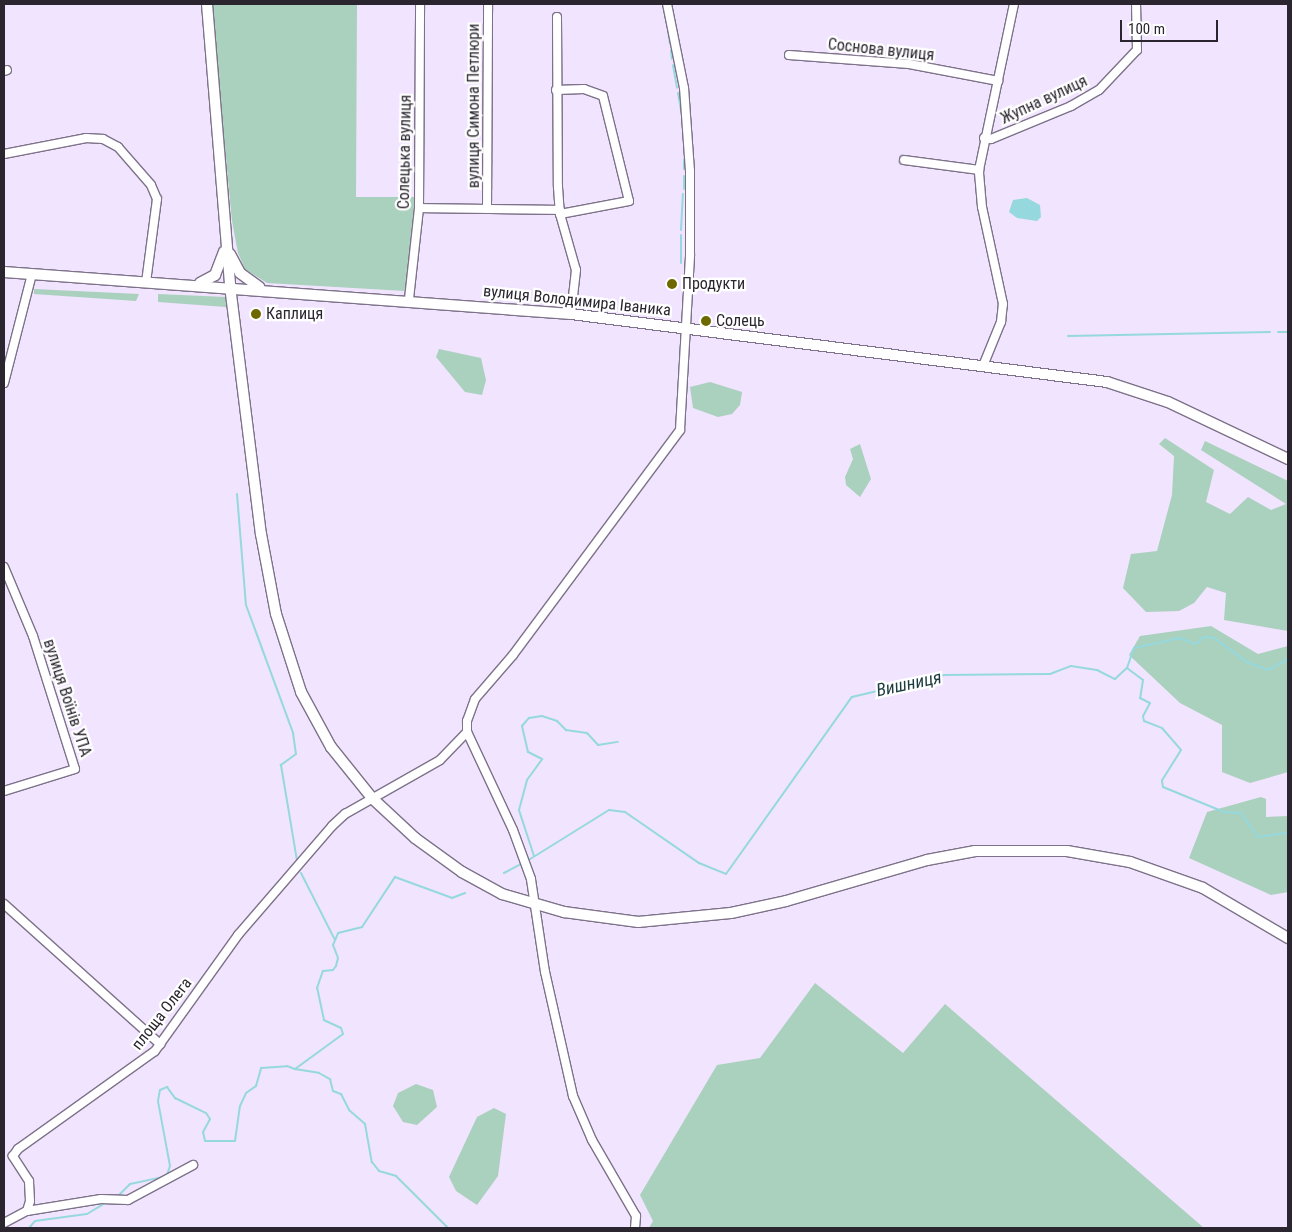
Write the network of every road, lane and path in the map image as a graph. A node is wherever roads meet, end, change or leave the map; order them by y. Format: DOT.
graph roads {
  1 [pos="207,4"];
  2 [pos="420,4"];
  3 [pos="488,4"];
  4 [pos="667,4"];
  5 [pos="1014,4"];
  6 [pos="1136,4"];
  7 [pos="557,17"];
  8 [pos="789,55"];
  9 [pos="998,81"];
  10 [pos="556,90"];
  11 [pos="987,139"];
  12 [pos="4,154"];
  13 [pos="904,160"];
  14 [pos="979,170"];
  15 [pos="419,208"];
  16 [pos="488,209"];
  17 [pos="560,212"];
  18 [pos="226,241"];
  19 [pos="4,272"];
  20 [pos="32,274"];
  21 [pos="146,282"];
  22 [pos="196,285"];
  23 [pos="230,286"];
  24 [pos="260,288"];
  25 [pos="409,300"];
  26 [pos="571,314"];
  27 [pos="685,328"];
  28 [pos="983,366"];
  29 [pos="4,383"];
  30 [pos="1288,459"];
  31 [pos="4,567"];
  32 [pos="467,732"];
  33 [pos="4,791"];
  34 [pos="372,798"];
  35 [pos="4,904"];
  36 [pos="535,906"];
  37 [pos="1288,938"];
  38 [pos="160,1044"];
  39 [pos="193,1164"];
  40 [pos="27,1211"];
  41 [pos="4,1223"];
  42 [pos="635,1228"];
  1 -- 18 [label="main road"];
  2 -- 15 [label="street, Солецька вулиця"];
  3 -- 16 [label="street, вулиця Симона Петлюри"];
  4 -- 27 [label="street, вулиця Володимира Іваника"];
  5 -- 9 [label="street"];
  6 -- 11 [label="street, Жупна вулиця"];
  7 -- 10 [label="street"];
  8 -- 9 [label="street, Соснова вулиця"];
  9 -- 11 [label="street"];
  10 -- 17 [label="street"];
  10 -- 17 [label="street"];
  11 -- 14 [label="street"];
  12 -- 21 [label="street"];
  13 -- 14 [label="street"];
  14 -- 28 [label="street"];
  15 -- 16 [label="street"];
  15 -- 25 [label="street, Солецька вулиця"];
  16 -- 17 [label="street"];
  17 -- 26 [label="street"];
  18 -- 22 [label="main road"];
  18 -- 23 [label="main road"];
  18 -- 24 [label="main road"];
  19 -- 20 [label="main road"];
  20 -- 21 [label="main road, вулиця Володимира Іваника"];
  20 -- 29 [label="street"];
  21 -- 22 [label="main road, вулиця Володимира Іваника"];
  22 -- 23 [label="main road, вулиця Володимира Іваника"];
  23 -- 24 [label="main road, вулиця Володимира Іваника"];
  23 -- 34 [label="main road"];
  24 -- 25 [label="main road, вулиця Володимира Іваника"];
  25 -- 26 [label="main road, вулиця Володимира Іваника"];
  26 -- 27 [label="main road, вулиця Володимира Іваника"];
  27 -- 28 [label="main road"];
  27 -- 32 [label="street"];
  28 -- 30 [label="main road"];
  31 -- 33 [label="street, вулиця Воїнів УПА"];
  32 -- 34 [label="street, площа Олега"];
  32 -- 36 [label="street"];
  34 -- 36 [label="main road"];
  34 -- 38 [label="street, площа Олега"];
  35 -- 38 [label="street"];
  36 -- 37 [label="main road"];
  36 -- 42 [label="street"];
  38 -- 40 [label="street, площа Олега"];
  39 -- 40 [label="street"];
  40 -- 41 [label="street"];
}
